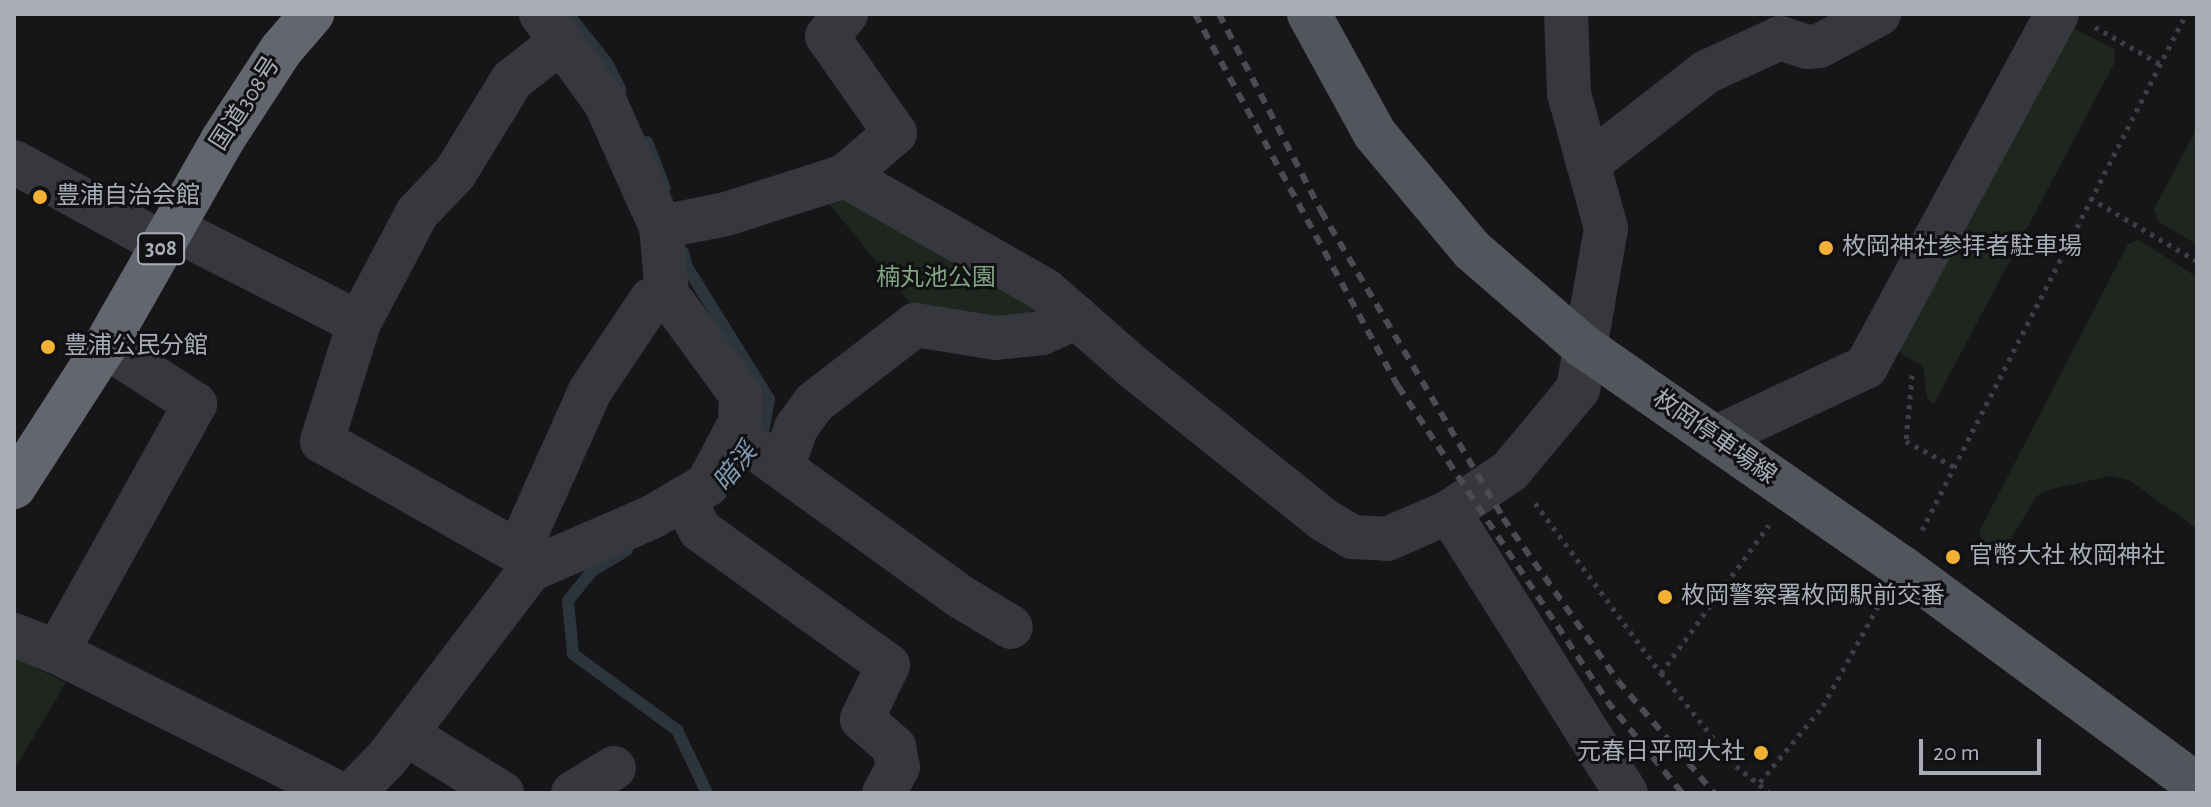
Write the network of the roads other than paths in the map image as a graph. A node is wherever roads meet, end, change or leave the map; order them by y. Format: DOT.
graph roads {
  1 [pos="312,14"];
  2 [pos="846,14"];
  3 [pos="1309,14"];
  4 [pos="1566,14"];
  5 [pos="1879,14"];
  6 [pos="2070,18"];
  7 [pos="552,28"];
  8 [pos="14,162"];
  9 [pos="1588,164"];
  10 [pos="845,176"];
  11 [pos="676,224"];
  12 [pos="168,236"];
  13 [pos="667,294"];
  14 [pos="1076,317"];
  15 [pos="359,323"];
  16 [pos="105,346"];
  17 [pos="1583,346"];
  18 [pos="1715,438"];
  19 [pos="758,451"];
  20 [pos="14,487"];
  21 [pos="690,512"];
  22 [pos="1449,512"];
  23 [pos="524,561"];
  24 [pos="1011,627"];
  25 [pos="14,635"];
  26 [pos="57,652"];
  27 [pos="406,734"];
  28 [pos="614,768"];
  29 [pos="2197,785"];
  30 [pos="338,793"];
  31 [pos="353,793"];
  32 [pos="502,793"];
  33 [pos="573,793"];
  34 [pos="884,793"];
  35 [pos="1626,793"];
  1 -- 12 [label="highway, 国道308号 / 308"];
  2 -- 10 [label="street"];
  3 -- 17 [label="main road, 枚岡停車場線"];
  4 -- 9 [label="street"];
  5 -- 9 [label="street"];
  6 -- 18 [label="street"];
  7 -- 11 [label="street"];
  7 -- 15 [label="street"];
  8 -- 12 [label="street"];
  9 -- 17 [label="street"];
  10 -- 11 [label="street"];
  10 -- 14 [label="street"];
  11 -- 13 [label="street"];
  12 -- 15 [label="street"];
  12 -- 16 [label="highway, 国道308号 / 308"];
  13 -- 19 [label="street"];
  13 -- 23 [label="street"];
  14 -- 19 [label="street"];
  14 -- 22 [label="street"];
  15 -- 23 [label="street"];
  16 -- 20 [label="highway, 国道308号 / 308"];
  16 -- 26 [label="street"];
  17 -- 18 [label="main road, 枚岡停車場線"];
  17 -- 22 [label="street"];
  18 -- 29 [label="main road, 枚岡停車場線"];
  19 -- 21 [label="street"];
  19 -- 24 [label="street"];
  21 -- 23 [label="street"];
  21 -- 34 [label="street"];
  22 -- 35 [label="street"];
  23 -- 27 [label="street"];
  25 -- 26 [label="street"];
  26 -- 30 [label="street"];
  27 -- 31 [label="street"];
  27 -- 32 [label="street"];
  28 -- 33 [label="street"];
}
